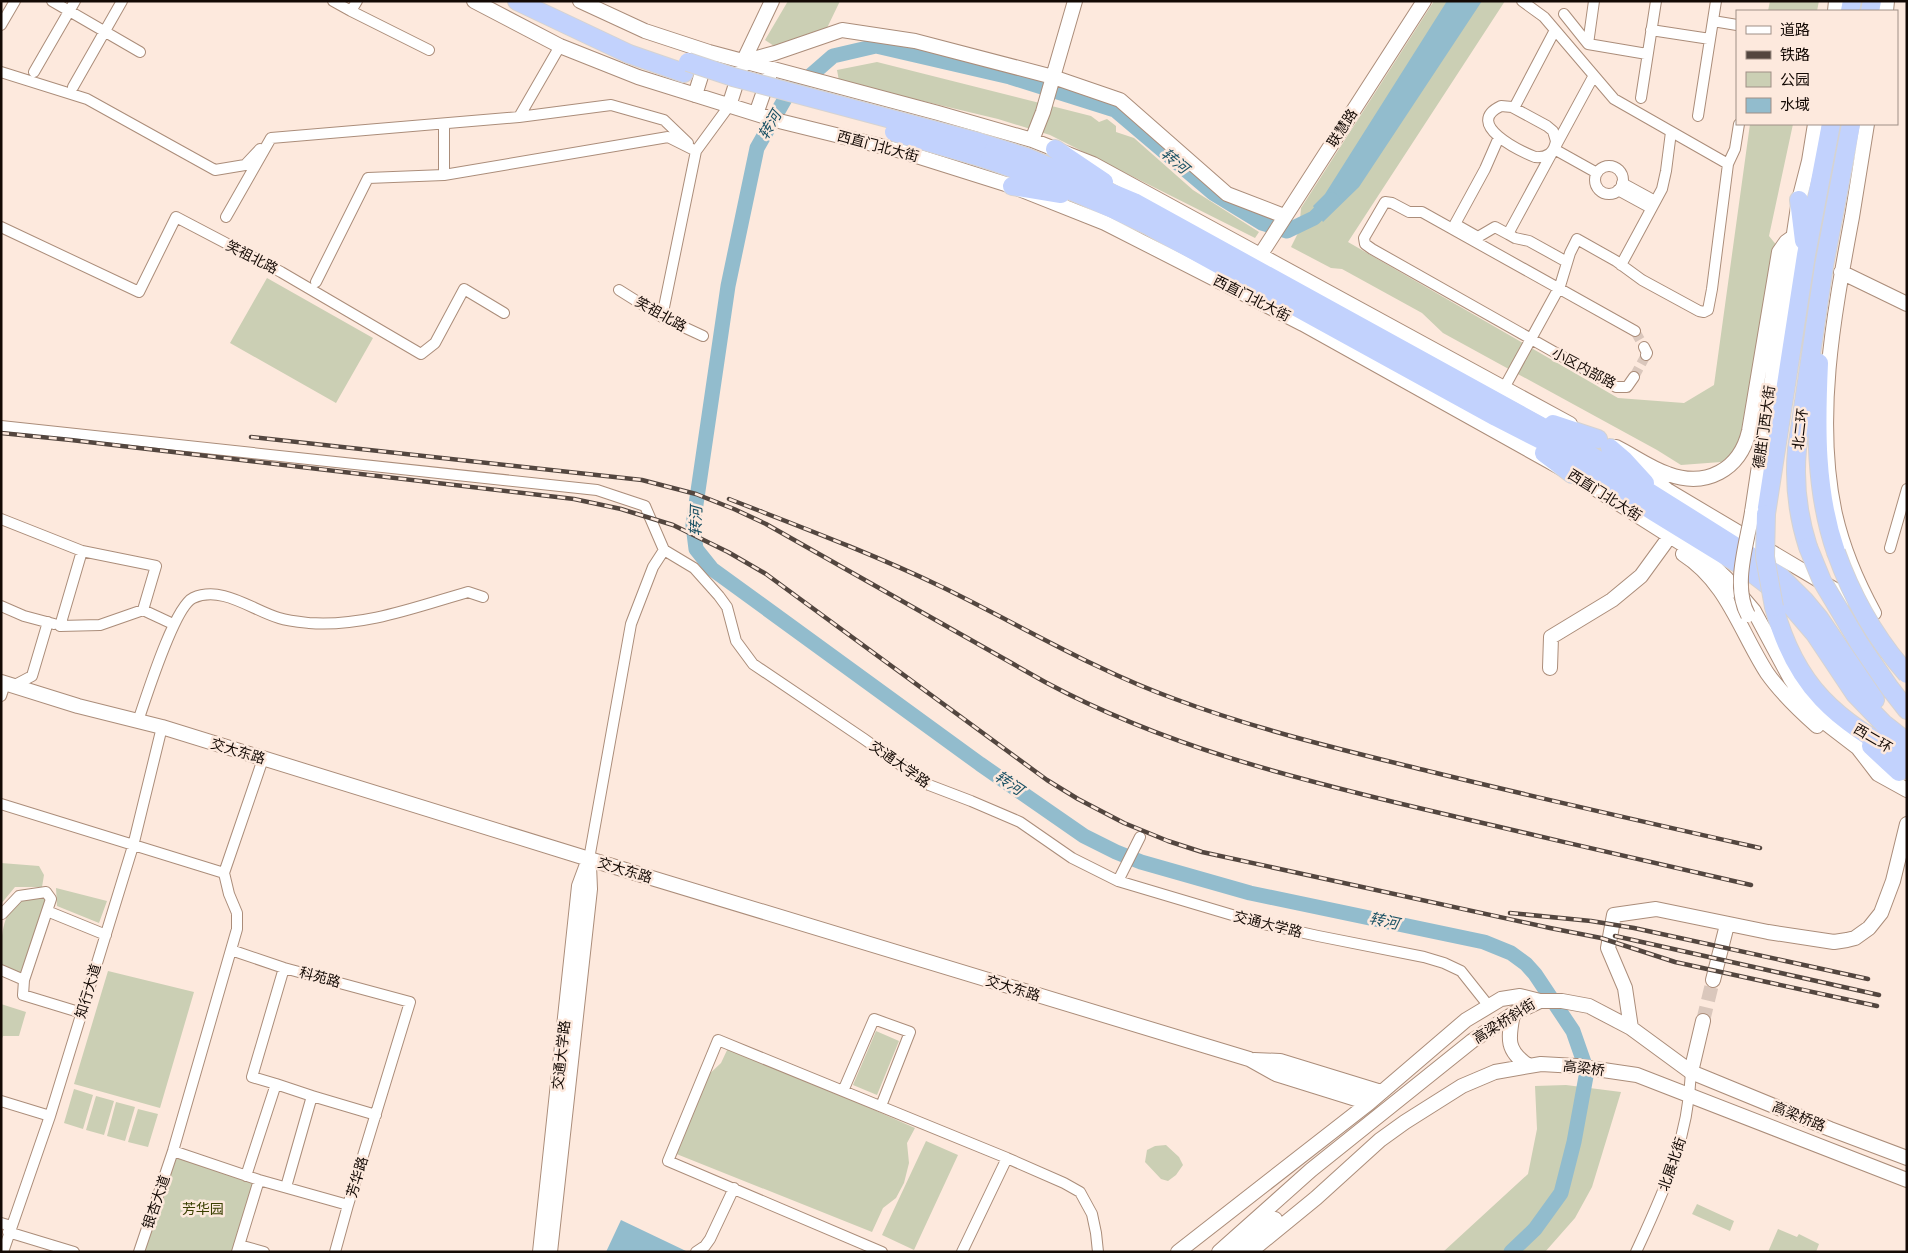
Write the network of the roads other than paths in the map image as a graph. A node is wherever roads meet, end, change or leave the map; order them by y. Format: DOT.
graph roads {
  1 [pos="15,1"];
  2 [pos="52,1"];
  3 [pos="75,1"];
  4 [pos="122,1"];
  5 [pos="333,1"];
  6 [pos="357,1"];
  7 [pos="474,1"];
  8 [pos="517,1"];
  9 [pos="543,1"];
  10 [pos="580,1"];
  11 [pos="772,1"];
  12 [pos="1075,1"];
  13 [pos="1424,1"];
  14 [pos="1522,1"];
  15 [pos="1594,1"];
  16 [pos="1656,1"];
  17 [pos="1716,1"];
  18 [pos="69,11"];
  19 [pos="351,11"];
  20 [pos="1564,14"];
  21 [pos="1713,21"];
  22 [pos="1,25"];
  23 [pos="1736,25"];
  24 [pos="1555,30"];
  25 [pos="1651,30"];
  26 [pos="104,32"];
  27 [pos="1710,39"];
  28 [pos="1588,44"];
  29 [pos="560,46"];
  30 [pos="429,50"];
  31 [pos="140,52"];
  32 [pos="709,52"];
  33 [pos="1648,54"];
  34 [pos="743,62"];
  35 [pos="686,67"];
  36 [pos="775,70"];
  37 [pos="1,72"];
  38 [pos="34,72"];
  39 [pos="1050,76"];
  40 [pos="1593,76"];
  41 [pos="72,87"];
  42 [pos="694,95"];
  43 [pos="1640,98"];
  44 [pos="729,106"];
  45 [pos="1514,108"];
  46 [pos="754,113"];
  47 [pos="1698,116"];
  48 [pos="519,117"];
  49 [pos="444,124"];
  50 [pos="1739,125"];
  51 [pos="1815,125"];
  52 [pos="1831,125"];
  53 [pos="1852,125"];
  54 [pos="1867,125"];
  55 [pos="1671,132"];
  56 [pos="1499,137"];
  57 [pos="271,138"];
  58 [pos="1032,140"];
  59 [pos="975,148"];
  60 [pos="1055,149"];
  61 [pos="1554,149"];
  62 [pos="696,150"];
  63 [pos="1728,164"];
  64 [pos="1596,173"];
  65 [pos="444,175"];
  66 [pos="1012,186"];
  67 [pos="1620,187"];
  68 [pos="1096,200"];
  69 [pos="1799,200"];
  70 [pos="1134,202"];
  71 [pos="1653,205"];
  72 [pos="226,217"];
  73 [pos="1283,218"];
  74 [pos="1,227"];
  75 [pos="1508,234"];
  76 [pos="1793,237"];
  77 [pos="1261,254"];
  78 [pos="1806,255"];
  79 [pos="1567,262"];
  80 [pos="1621,265"];
  81 [pos="1824,266"];
  82 [pos="1841,272"];
  83 [pos="316,282"];
  84 [pos="1559,289"];
  85 [pos="619,290"];
  86 [pos="1907,304"];
  87 [pos="504,313"];
  88 [pos="662,317"];
  89 [pos="1635,331"];
  90 [pos="703,336"];
  91 [pos="1531,339"];
  92 [pos="1634,377"];
  93 [pos="1504,388"];
  94 [pos="1516,411"];
  95 [pos="1496,417"];
  96 [pos="1,426"];
  97 [pos="1604,444"];
  98 [pos="1576,476"];
  99 [pos="1907,489"];
  100 [pos="1609,498"];
  101 [pos="1659,507"];
  102 [pos="1759,513"];
  103 [pos="1,519"];
  104 [pos="1664,543"];
  105 [pos="1890,548"];
  106 [pos="664,550"];
  107 [pos="82,551"];
  108 [pos="483,597"];
  109 [pos="1,606"];
  110 [pos="143,610"];
  111 [pos="1874,613"];
  112 [pos="48,622"];
  113 [pos="173,624"];
  114 [pos="60,626"];
  115 [pos="1907,661"];
  116 [pos="1550,668"];
  117 [pos="1907,674"];
  118 [pos="5,687"];
  119 [pos="1907,710"];
  120 [pos="1806,716"];
  121 [pos="138,721"];
  122 [pos="162,727"];
  123 [pos="1907,729"];
  124 [pos="1907,742"];
  125 [pos="1856,746"];
  126 [pos="263,759"];
  127 [pos="1899,771"];
  128 [pos="1907,790"];
  129 [pos="1,804"];
  130 [pos="1907,824"];
  131 [pos="1138,840"];
  132 [pos="133,846"];
  133 [pos="589,859"];
  134 [pos="224,872"];
  135 [pos="1118,882"];
  136 [pos="47,911"];
  137 [pos="1,914"];
  138 [pos="1727,925"];
  139 [pos="106,935"];
  140 [pos="231,950"];
  141 [pos="284,968"];
  142 [pos="1,970"];
  143 [pos="24,980"];
  144 [pos="1713,980"];
  145 [pos="1540,1001"];
  146 [pos="410,1002"];
  147 [pos="1488,1005"];
  148 [pos="82,1013"];
  149 [pos="1513,1014"];
  150 [pos="1703,1021"];
  151 [pos="1631,1028"];
  152 [pos="1249,1059"];
  153 [pos="1535,1065"];
  154 [pos="1691,1072"];
  155 [pos="276,1084"];
  156 [pos="843,1091"];
  157 [pos="1381,1092"];
  158 [pos="312,1096"];
  159 [pos="1690,1096"];
  160 [pos="1,1101"];
  161 [pos="1369,1103"];
  162 [pos="881,1106"];
  163 [pos="1392,1106"];
  164 [pos="376,1115"];
  165 [pos="50,1116"];
  166 [pos="1380,1117"];
  167 [pos="1405,1122"];
  168 [pos="1392,1132"];
  169 [pos="173,1151"];
  170 [pos="1008,1158"];
  171 [pos="1907,1158"];
  172 [pos="246,1176"];
  173 [pos="259,1180"];
  174 [pos="1907,1180"];
  175 [pos="1334,1181"];
  176 [pos="286,1187"];
  177 [pos="734,1188"];
  178 [pos="348,1205"];
  179 [pos="7,1227"];
  180 [pos="238,1248"];
  181 [pos="2,1252"];
  182 [pos="74,1252"];
  183 [pos="139,1252"];
  184 [pos="264,1252"];
  185 [pos="335,1252"];
  186 [pos="540,1252"];
  187 [pos="550,1252"];
  188 [pos="696,1252"];
  189 [pos="882,1252"];
  190 [pos="962,1252"];
  191 [pos="1098,1252"];
  192 [pos="1178,1252"];
  193 [pos="1219,1252"];
  194 [pos="1235,1252"];
  195 [pos="1250,1252"];
  196 [pos="1636,1252"];
  1 -- 22 [label="street"];
  2 -- 18 [label="street"];
  3 -- 18 [label="street"];
  4 -- 26 [label="street"];
  5 -- 19 [label="street"];
  6 -- 19 [label="street"];
  7 -- 29 [label="street, 西直门北大街"];
  8 -- 35 [label="highway, 西直门北大街"];
  9 -- 35 [label="highway, 西直门北大街"];
  10 -- 32 [label="street"];
  11 -- 34 [label="street"];
  12 -- 39 [label="street"];
  13 -- 73 [label="street, 联慧路"];
  14 -- 24 [label="street"];
  15 -- 28 [label="street"];
  16 -- 25 [label="street"];
  17 -- 21 [label="street"];
  18 -- 26 [label="street"];
  18 -- 38 [label="street"];
  19 -- 30 [label="street"];
  20 -- 28 [label="street"];
  21 -- 23 [label="street"];
  21 -- 27 [label="street"];
  24 -- 40 [label="street"];
  24 -- 45 [label="street"];
  25 -- 27 [label="street"];
  25 -- 33 [label="street"];
  26 -- 31 [label="street"];
  26 -- 41 [label="street"];
  27 -- 47 [label="street"];
  28 -- 33 [label="street"];
  29 -- 42 [label="street, 西直门北大街"];
  29 -- 48 [label="street"];
  32 -- 34 [label="street"];
  32 -- 42 [label="street"];
  33 -- 43 [label="street"];
  34 -- 36 [label="street"];
  34 -- 39 [label="street"];
  34 -- 44 [label="street"];
  35 -- 59 [label="highway, 西直门北大街, bridge"];
  36 -- 46 [label="street"];
  36 -- 58 [label="street"];
  37 -- 57 [label="street"];
  39 -- 58 [label="street"];
  39 -- 73 [label="street"];
  40 -- 55 [label="street"];
  40 -- 61 [label="street"];
  42 -- 44 [label="street, 西直门北大街"];
  44 -- 46 [label="street, 西直门北大街"];
  44 -- 62 [label="street"];
  45 -- 56 [label="street"];
  45 -- 61 [label="street"];
  46 -- 66 [label="street, 西直门北大街"];
  48 -- 49 [label="street"];
  48 -- 62 [label="street"];
  49 -- 57 [label="street"];
  49 -- 65 [label="street"];
  50 -- 63 [label="street"];
  51 -- 69 [label="street, 德胜门西大街"];
  52 -- 78 [label="highway, 北二环"];
  53 -- 81 [label="highway, 北二环"];
  54 -- 82 [label="street"];
  55 -- 63 [label="street"];
  55 -- 71 [label="street"];
  56 -- 61 [label="street"];
  56 -- 75 [label="street"];
  57 -- 72 [label="street"];
  58 -- 60 [label="street"];
  59 -- 68 [label="highway, 西直门北大街"];
  59 -- 70 [label="highway, 西直门北大街"];
  60 -- 70 [label="highway"];
  60 -- 77 [label="street"];
  61 -- 64 [label="street"];
  61 -- 75 [label="street"];
  62 -- 65 [label="street"];
  62 -- 88 [label="street"];
  63 -- 80 [label="street"];
  64 -- 67 [label="street"];
  64 -- 67 [label="street"];
  65 -- 83 [label="street"];
  66 -- 68 [label="highway"];
  66 -- 98 [label="street, 西直门北大街"];
  67 -- 71 [label="street"];
  68 -- 95 [label="highway, 西直门北大街"];
  69 -- 76 [label="street, 德胜门西大街"];
  69 -- 78 [label="highway"];
  70 -- 94 [label="highway, 西直门北大街"];
  71 -- 80 [label="street"];
  73 -- 77 [label="street, 联慧路"];
  74 -- 87 [label="street, 笑祖北路"];
  75 -- 79 [label="street"];
  76 -- 97 [label="street"];
  76 -- 102 [label="street, 德胜门西大街"];
  77 -- 93 [label="street"];
  78 -- 102 [label="highway, 北二环"];
  79 -- 80 [label="street"];
  79 -- 84 [label="street"];
  81 -- 117 [label="highway, bridge"];
  81 -- 119 [label="highway, 北二环, bridge"];
  82 -- 86 [label="street"];
  82 -- 111 [label="street"];
  84 -- 89 [label="street"];
  84 -- 91 [label="street"];
  84 -- 91 [label="street"];
  85 -- 88 [label="street, 笑祖北路"];
  88 -- 90 [label="street, 笑祖北路"];
  91 -- 92 [label="street, 小区内部路"];
  91 -- 93 [label="street"];
  93 -- 97 [label="street"];
  94 -- 97 [label="highway"];
  94 -- 101 [label="highway, 西直门北大街"];
  95 -- 98 [label="highway"];
  95 -- 101 [label="highway, 西直门北大街"];
  96 -- 106 [label="street"];
  97 -- 101 [label="highway"];
  97 -- 111 [label="street"];
  98 -- 100 [label="street, 西直门北大街"];
  98 -- 101 [label="highway"];
  99 -- 105 [label="street"];
  100 -- 104 [label="street"];
  100 -- 125 [label="street, 西直门北大街"];
  101 -- 123 [label="highway, 西直门北大街"];
  101 -- 124 [label="highway, 西直门北大街"];
  102 -- 120 [label="street, 德胜门西大街, bridge"];
  102 -- 127 [label="highway, 北二环, bridge"];
  103 -- 107 [label="street"];
  104 -- 116 [label="street"];
  104 -- 120 [label="street"];
  106 -- 133 [label="street, 交通大学路"];
  106 -- 135 [label="street, 交通大学路"];
  107 -- 110 [label="street"];
  107 -- 114 [label="street"];
  108 -- 113 [label="street"];
  109 -- 112 [label="street"];
  110 -- 113 [label="street"];
  110 -- 114 [label="street"];
  111 -- 115 [label="street"];
  112 -- 114 [label="street"];
  112 -- 118 [label="street"];
  113 -- 121 [label="street"];
  118 -- 121 [label="street, 交大东路"];
  120 -- 127 [label="street"];
  121 -- 122 [label="street, 交大东路"];
  122 -- 126 [label="street, 交大东路"];
  122 -- 132 [label="street, 知行大道"];
  125 -- 127 [label="highway"];
  126 -- 133 [label="street, 交大东路"];
  126 -- 134 [label="street"];
  127 -- 128 [label="street"];
  129 -- 132 [label="street"];
  130 -- 138 [label="street"];
  131 -- 135 [label="street"];
  132 -- 134 [label="street"];
  132 -- 139 [label="street, 知行大道"];
  133 -- 152 [label="street, 交大东路"];
  133 -- 186 [label="street, 交通大学路"];
  133 -- 187 [label="street, 交通大学路"];
  134 -- 140 [label="street, 银杏大道"];
  135 -- 147 [label="street, 交通大学路"];
  136 -- 137 [label="street"];
  136 -- 139 [label="street"];
  136 -- 143 [label="street"];
  138 -- 144 [label="street"];
  138 -- 151 [label="street"];
  139 -- 148 [label="street, 知行大道"];
  140 -- 141 [label="street, 科苑路"];
  140 -- 169 [label="street, 银杏大道"];
  141 -- 146 [label="street, 科苑路"];
  141 -- 155 [label="street"];
  142 -- 143 [label="street"];
  143 -- 148 [label="street"];
  145 -- 147 [label="street, 高梁桥斜街"];
  145 -- 149 [label="street, 高梁桥斜街"];
  145 -- 151 [label="street"];
  146 -- 164 [label="street, 芳华路"];
  147 -- 157 [label="street, 高梁桥斜街"];
  148 -- 165 [label="street, 知行大道"];
  149 -- 153 [label="street"];
  149 -- 163 [label="street, 高梁桥斜街"];
  150 -- 154 [label="street"];
  151 -- 154 [label="street"];
  152 -- 157 [label="street, 交大东路"];
  152 -- 161 [label="street, 交大东路"];
  153 -- 159 [label="street, 高梁桥"];
  153 -- 167 [label="street"];
  154 -- 159 [label="street, 北展北街"];
  154 -- 171 [label="street, 高梁桥路"];
  155 -- 158 [label="street"];
  155 -- 172 [label="street"];
  156 -- 162 [label="street"];
  156 -- 162 [label="street"];
  156 -- 177 [label="street"];
  157 -- 161 [label="street, 高梁桥斜街"];
  157 -- 163 [label="street"];
  158 -- 164 [label="street"];
  158 -- 176 [label="street"];
  159 -- 174 [label="street, 高梁桥路"];
  159 -- 196 [label="street, 北展北街"];
  160 -- 165 [label="street"];
  161 -- 166 [label="street"];
  161 -- 192 [label="street, 高梁桥斜街"];
  162 -- 170 [label="street"];
  163 -- 166 [label="street, 高梁桥斜街"];
  163 -- 167 [label="street"];
  164 -- 178 [label="street, 芳华路"];
  165 -- 179 [label="street, 知行大道"];
  166 -- 168 [label="street"];
  166 -- 193 [label="street, 高梁桥斜街"];
  167 -- 168 [label="street"];
  168 -- 175 [label="street"];
  169 -- 172 [label="street, 芳华路"];
  169 -- 183 [label="street, 银杏大道"];
  170 -- 190 [label="street"];
  170 -- 191 [label="street"];
  172 -- 173 [label="street, 芳华路"];
  173 -- 176 [label="street, 芳华路"];
  173 -- 180 [label="street"];
  175 -- 194 [label="street"];
  175 -- 195 [label="street"];
  176 -- 178 [label="street, 芳华路"];
  177 -- 188 [label="street"];
  177 -- 189 [label="street"];
  178 -- 185 [label="street"];
  179 -- 181 [label="street, 知行大道"];
  179 -- 182 [label="street"];
  180 -- 184 [label="street"];
}
